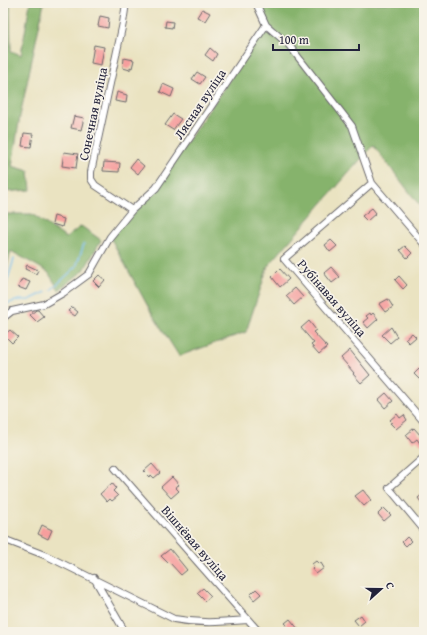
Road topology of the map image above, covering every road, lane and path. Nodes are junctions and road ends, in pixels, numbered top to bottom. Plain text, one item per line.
1 (126, 3) edge
2 (256, 3) edge
3 (266, 25) junction
4 (372, 183) junction
5 (132, 210) junction
6 (424, 244) edge
7 (3, 318) edge
8 (424, 422) edge
9 (424, 457) edge
10 (115, 468) dead end
11 (424, 530) edge
12 (3, 539) edge
13 (94, 578) junction
14 (248, 620) junction
15 (125, 632) edge
16 (259, 632) edge

1 - 5 street, Сонечная вуліца
2 - 3 street
3 - 4 street
3 - 5 street, Лясная вуліца
4 - 6 street
4 - 8 street, Рубінавая вуліца
5 - 7 street, Лясная вуліца
9 - 11 street
10 - 14 street, Вішнёвая вуліца
12 - 13 street
13 - 14 street
13 - 15 street
14 - 16 street, Вішнёвая вуліца

